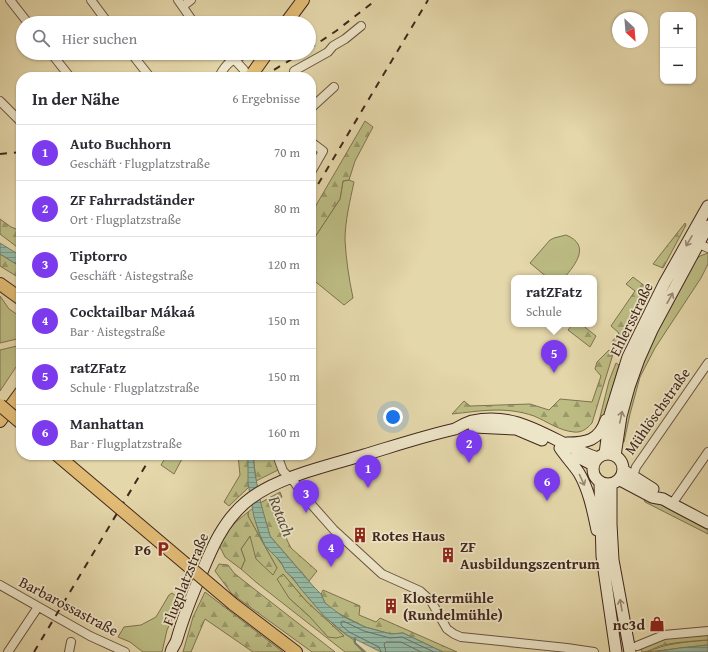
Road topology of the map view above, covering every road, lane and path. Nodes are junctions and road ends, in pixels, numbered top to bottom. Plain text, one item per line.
1 (10, 0) edge
2 (91, 0) edge
3 (191, 0) edge
4 (303, 0) edge
5 (180, 3) edge
6 (23, 16) edge
7 (103, 16) edge
8 (189, 16) edge
9 (291, 16) edge
10 (360, 26) dead end
11 (316, 59) edge
12 (57, 60) edge
13 (137, 60) edge
14 (233, 60) edge
15 (235, 60) edge
16 (255, 60) edge
17 (262, 60) edge
18 (314, 60) edge
19 (66, 72) edge
20 (146, 72) edge
21 (221, 72) edge
22 (244, 72) edge
23 (247, 72) edge
24 (254, 72) edge
25 (294, 72) edge
26 (334, 87) dead end
27 (0, 101) edge
28 (316, 103) edge
29 (16, 117) edge
30 (316, 146) edge
31 (316, 163) edge
32 (708, 206) edge
33 (708, 226) edge
34 (704, 246) edge
35 (0, 284) edge
36 (16, 295) edge
37 (628, 357) junction
38 (708, 363) edge
39 (16, 394) edge
40 (16, 398) edge
41 (0, 404) edge
42 (16, 419) edge
43 (0, 421) edge
44 (562, 446) junction
45 (708, 452) edge
46 (603, 458) junction
47 (63, 460) edge
48 (279, 460) edge
49 (290, 478) junction
50 (617, 479) junction
51 (667, 502) junction
52 (708, 524) edge
53 (602, 556) junction
54 (0, 585) edge
55 (38, 606) junction
56 (708, 631) edge
57 (71, 642) dead end
58 (632, 647) edge
59 (175, 649) edge
60 (616, 649) edge
61 (8, 652) edge
62 (69, 652) edge
63 (125, 652) edge
64 (296, 652) edge
65 (594, 652) edge

1 - 6 street
2 - 7 street
3 - 5 street
4 - 9 main road
5 - 8 street
10 - 11 street
12 - 19 street
13 - 20 street
14 - 21 street
15 - 22 street
16 - 23 main road
17 - 24 main road
18 - 25 street
26 - 28 street
27 - 29 street
30 - 31 street
32 -> 37 street, Ehlersstraße
33 - 34 street, Ehlersstraße
46 -> 34 street, Ehlersstraße
35 - 36 main road
37 - 44 street
37 - 46 street, Ehlersstraße
38 - 50 street, Mühlöschstraße
39 - 41 street
40 - 43 main road
41 - 42 main road, bridge
44 - 46 street, Flugplatzstraße
44 - 49 street, Flugplatzstraße
44 -> 53 street
45 - 51 street
46 - 50 street
46 - 50 street
47 - 64 main road, bridge
48 - 49 street
49 - 59 street, Flugplatzstraße
49 - 65 street
50 - 51 street
50 - 53 street
58 -> 50 street
51 - 52 street
53 - 60 street
54 - 55 street, Barbarossastraße
55 - 61 street
55 - 63 street, Barbarossastraße
56 - 58 street
57 - 62 street, Barbarossastraße

